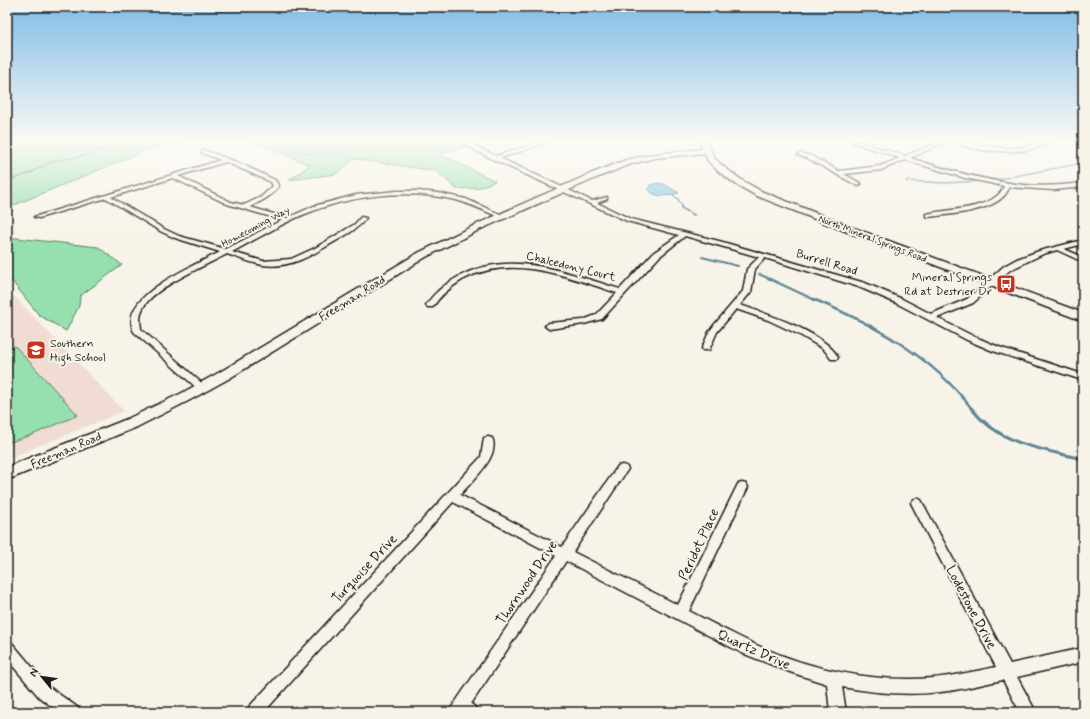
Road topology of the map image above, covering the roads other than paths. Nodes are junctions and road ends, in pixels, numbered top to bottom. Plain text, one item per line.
1 (173, 176) joint
2 (262, 176) edge
3 (531, 176) edge
4 (594, 176) edge
5 (729, 176) edge
6 (843, 176) edge
7 (965, 176) edge
8 (858, 184) dead end
9 (1083, 184) edge
10 (1007, 185) junction
11 (561, 190) junction
12 (106, 196) junction
13 (605, 198) dead end
14 (591, 203) junction
15 (244, 208) junction
16 (501, 216) junction
17 (928, 216) dead end
18 (37, 217) dead end
19 (364, 218) dead end
20 (287, 220) junction
21 (684, 234) junction
22 (1083, 242) edge
23 (1057, 248) junction
24 (225, 252) junction
25 (763, 256) junction
26 (1083, 260) edge
27 (992, 283) junction
28 (622, 292) junction
29 (430, 305) dead end
30 (735, 306) junction
31 (932, 317) junction
32 (1083, 317) edge
33 (549, 326) dead end
34 (706, 348) dead end
35 (834, 357) dead end
36 (1079, 376) dead end
37 (202, 388) junction
38 (488, 441) dead end
39 (622, 470) dead end
40 (7, 474) edge
41 (742, 487) dead end
42 (452, 496) junction
43 (917, 502) dead end
44 (565, 554) junction
45 (681, 613) junction
46 (7, 648) edge
47 (1083, 655) edge
48 (1007, 672) junction
49 (834, 678) junction
50 (463, 710) edge
51 (72, 712) edge
52 (254, 712) edge
53 (838, 712) edge
54 (1028, 712) edge

1 - 12 street
1 - 15 street
2 - 15 street
3 - 11 street, Burrell Road
4 - 11 street, Freeman Road
5 - 27 street, North Mineral Springs Road
6 - 8 street
7 - 10 street
9 - 10 street
10 - 17 street
11 - 14 street, Burrell Road
11 - 16 street, Freeman Road
12 - 18 street
12 - 24 street
13 - 14 street
14 - 21 street, Burrell Road
15 - 20 street
16 - 20 street, Homecoming Way
16 - 37 street, Freeman Road
19 - 24 street
20 - 24 street, Homecoming Way
21 - 25 street, Burrell Road
21 - 28 street
22 - 23 street
23 - 26 street
23 - 27 street
24 - 37 street, Homecoming Way
25 - 30 street
25 - 31 street, Burrell Road
27 - 31 street
27 - 32 street, North Mineral Springs Road
28 - 29 street, Chalcedony Court
28 - 33 street
30 - 34 street
30 - 35 street
31 - 36 street, Burrell Road
37 - 40 street, Freeman Road
38 - 42 street, Turquoise Drive
39 - 44 street, Thornwood Drive
41 - 45 street, Peridot Place
42 - 44 street, Quartz Drive
42 - 52 street, Turquoise Drive
43 - 48 street, Lodestone Drive
44 - 45 street, Quartz Drive
44 - 50 street, Thornwood Drive
45 - 49 street, Quartz Drive
46 - 51 street
47 - 48 street, Quartz Drive
48 - 49 street, Quartz Drive
48 - 54 street, Lodestone Drive
49 - 53 street

